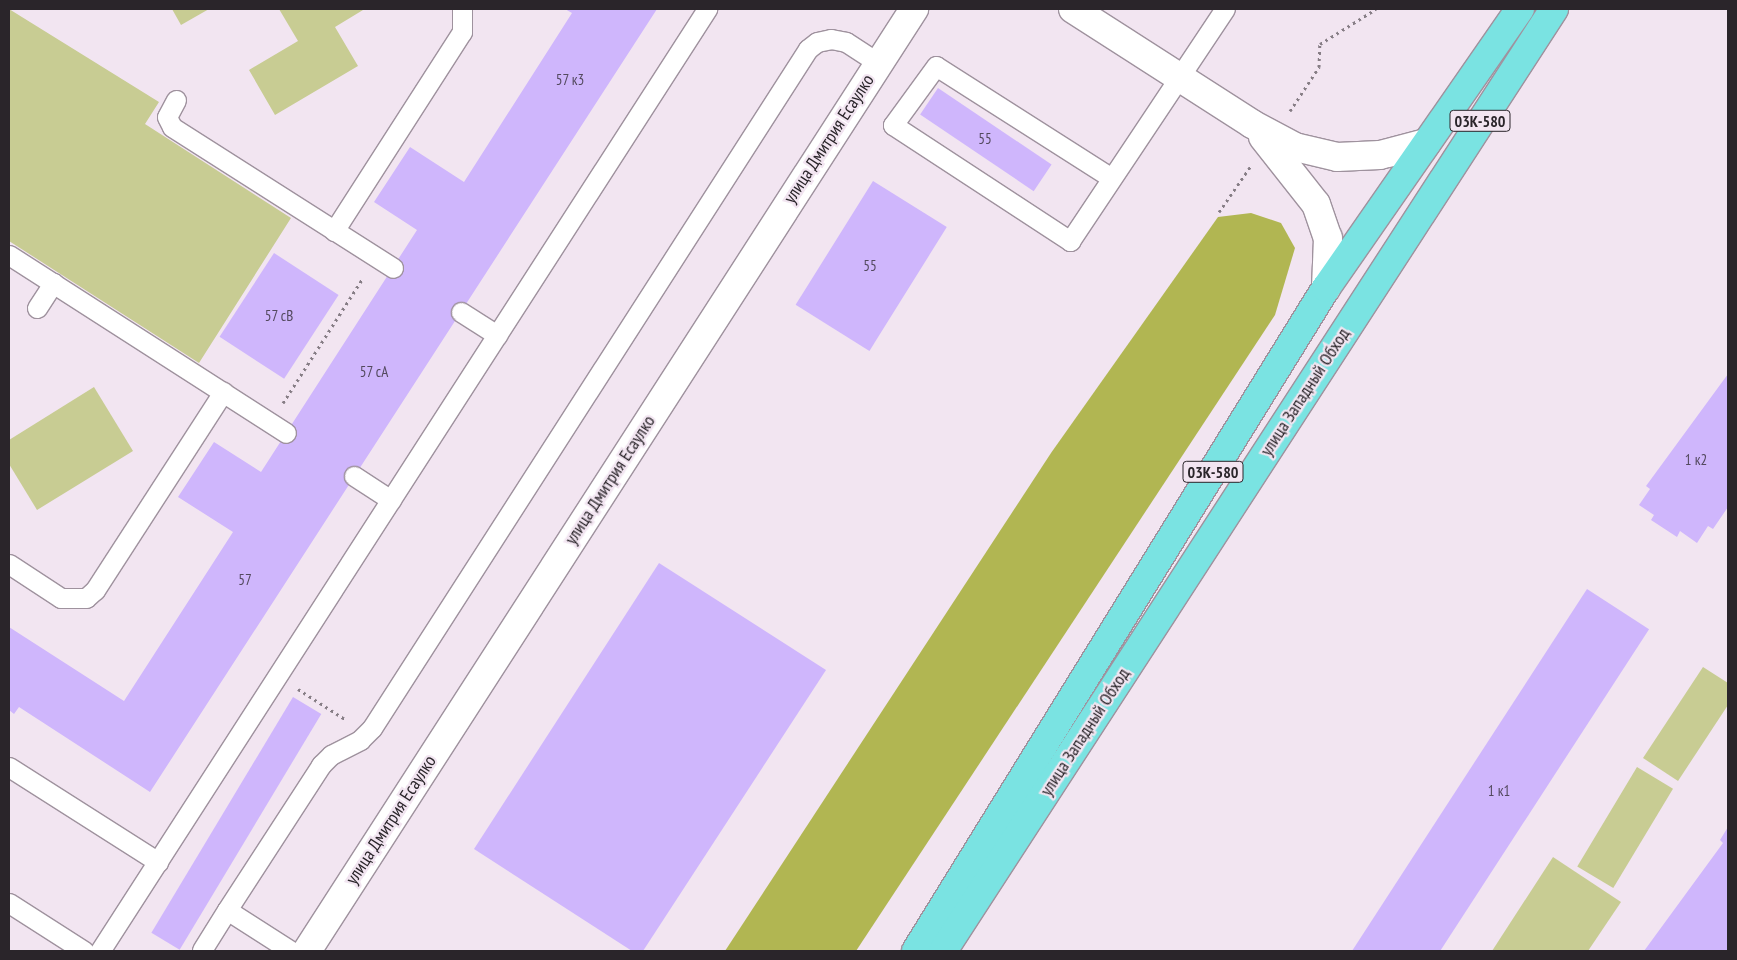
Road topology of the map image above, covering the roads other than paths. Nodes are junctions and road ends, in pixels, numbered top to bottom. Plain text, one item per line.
1 (462, 9) edge
2 (707, 9) edge
3 (914, 9) edge
4 (1073, 9) edge
5 (1225, 9) edge
6 (1520, 9) edge
7 (1554, 9) edge
8 (878, 63) junction
9 (1179, 77) junction
10 (176, 100) dead end
11 (1252, 124) junction
12 (1426, 143) junction
13 (1110, 177) junction
14 (334, 231) junction
15 (9, 255) edge
16 (392, 268) dead end
17 (53, 283) junction
18 (1326, 288) junction
19 (37, 308) dead end
20 (461, 312) dead end
21 (497, 335) junction
22 (223, 392) junction
23 (286, 433) dead end
24 (354, 476) dead end
25 (391, 500) junction
26 (9, 564) edge
27 (9, 767) edge
28 (158, 862) junction
29 (9, 903) edge
30 (227, 910) junction
31 (202, 950) dead end
32 (84, 951) edge
33 (100, 951) edge
34 (291, 951) edge
35 (307, 951) edge
36 (916, 951) edge
37 (943, 951) edge

1 - 14 lane
2 - 21 lane
3 - 8 street, улица Дмитрия Есаулко
4 - 9 street
5 - 9 lane
6 - 12 highway, улица Западный Обход / 03К-580
7 - 37 highway, улица Западный Обход / 03К-580
8 - 30 lane
8 - 35 street, улица Дмитрия Есаулко
9 - 11 street
9 - 13 lane
10 - 14 lane
11 - 12 street
11 - 18 street
12 - 18 highway, улица Западный Обход / 03К-580
13 - 13 lane
14 - 16 lane
15 - 17 lane
17 - 19 lane
17 - 22 lane
18 - 36 highway, улица Западный Обход / 03К-580
20 - 21 lane
21 - 25 lane
22 - 23 lane
22 - 26 lane
24 - 25 lane
25 - 28 lane
27 - 28 lane
28 - 33 lane
29 - 32 lane
30 - 31 lane
30 - 34 lane

